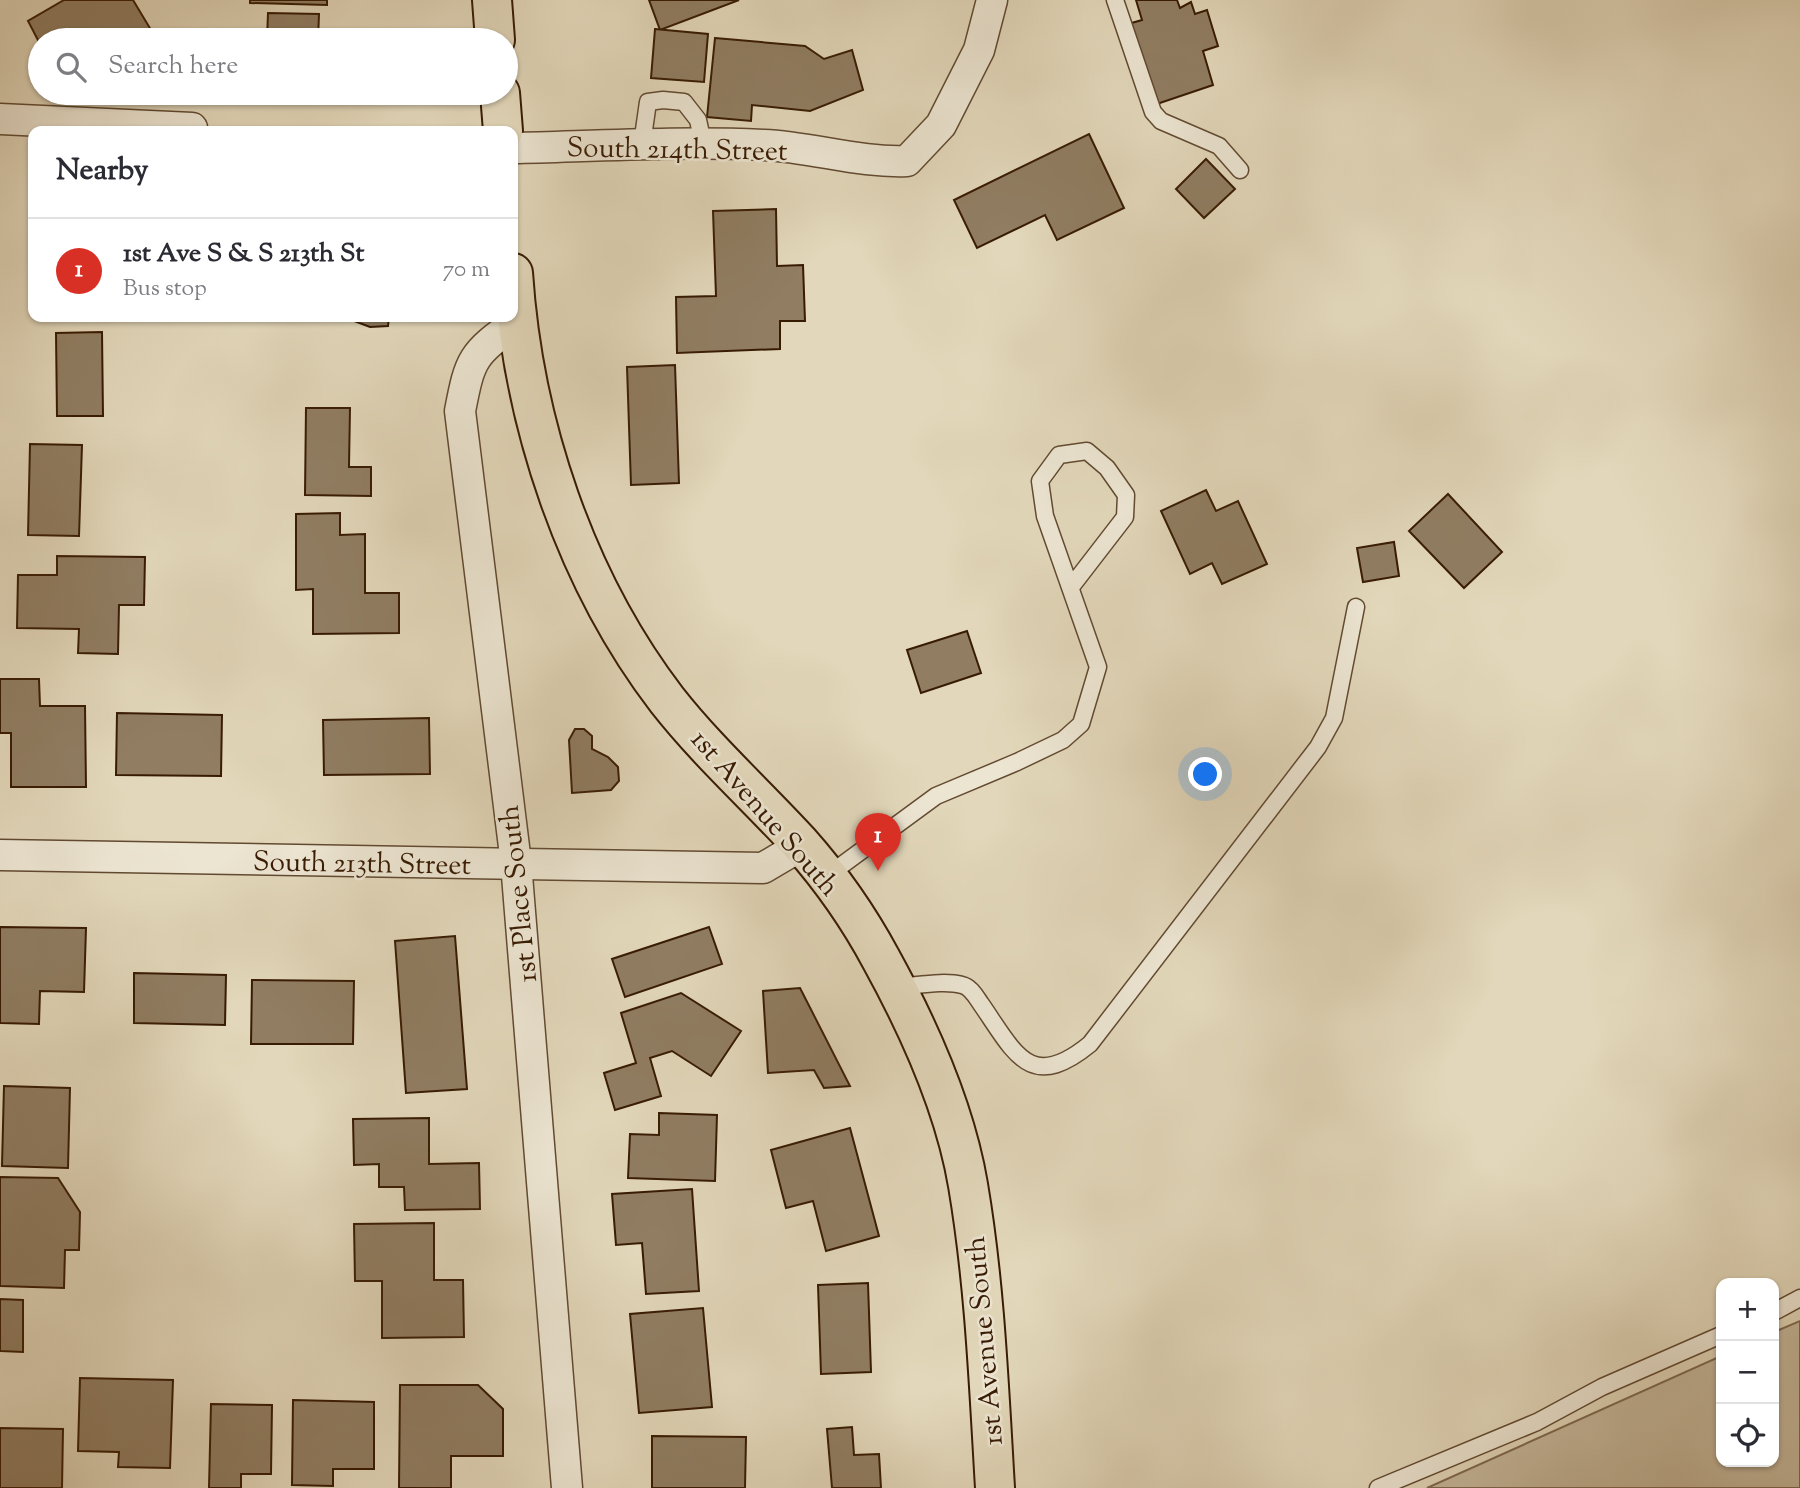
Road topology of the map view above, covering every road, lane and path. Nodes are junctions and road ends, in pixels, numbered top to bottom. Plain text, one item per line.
1 (492, 0) edge
2 (992, 0) edge
3 (1115, 0) edge
4 (494, 28) edge
5 (500, 105) edge
6 (0, 119) edge
7 (149, 126) edge
8 (502, 126) edge
9 (703, 143) junction
10 (642, 144) junction
11 (518, 148) edge
12 (1240, 170) dead end
13 (516, 323) joint
14 (1071, 587) junction
15 (1356, 607) dead end
16 (802, 845) junction
17 (0, 855) edge
18 (516, 863) junction
19 (827, 876) junction
20 (895, 987) junction
21 (1800, 1298) edge
22 (1779, 1309) edge
23 (1716, 1337) edge
24 (567, 1488) edge
25 (995, 1488) edge
26 (1378, 1488) edge

1 - 4 main road
2 - 9 street, South 214th Street
3 - 12 lane
5 - 8 main road
6 - 7 street
9 - 10 street, South 214th Street
9 - 10 lane
10 - 11 street, South 214th Street
13 - 16 main road, 1st Avenue South
13 - 18 street, 1st Place South
14 - 14 lane
14 - 19 lane
15 - 20 lane
16 - 18 street, South 213th Street
16 - 19 main road, 1st Avenue South
17 - 18 street, South 213th Street
18 - 24 street, 1st Place South
19 - 20 main road, 1st Avenue South
20 - 25 main road, 1st Avenue South
21 - 22 lane
23 - 26 lane

